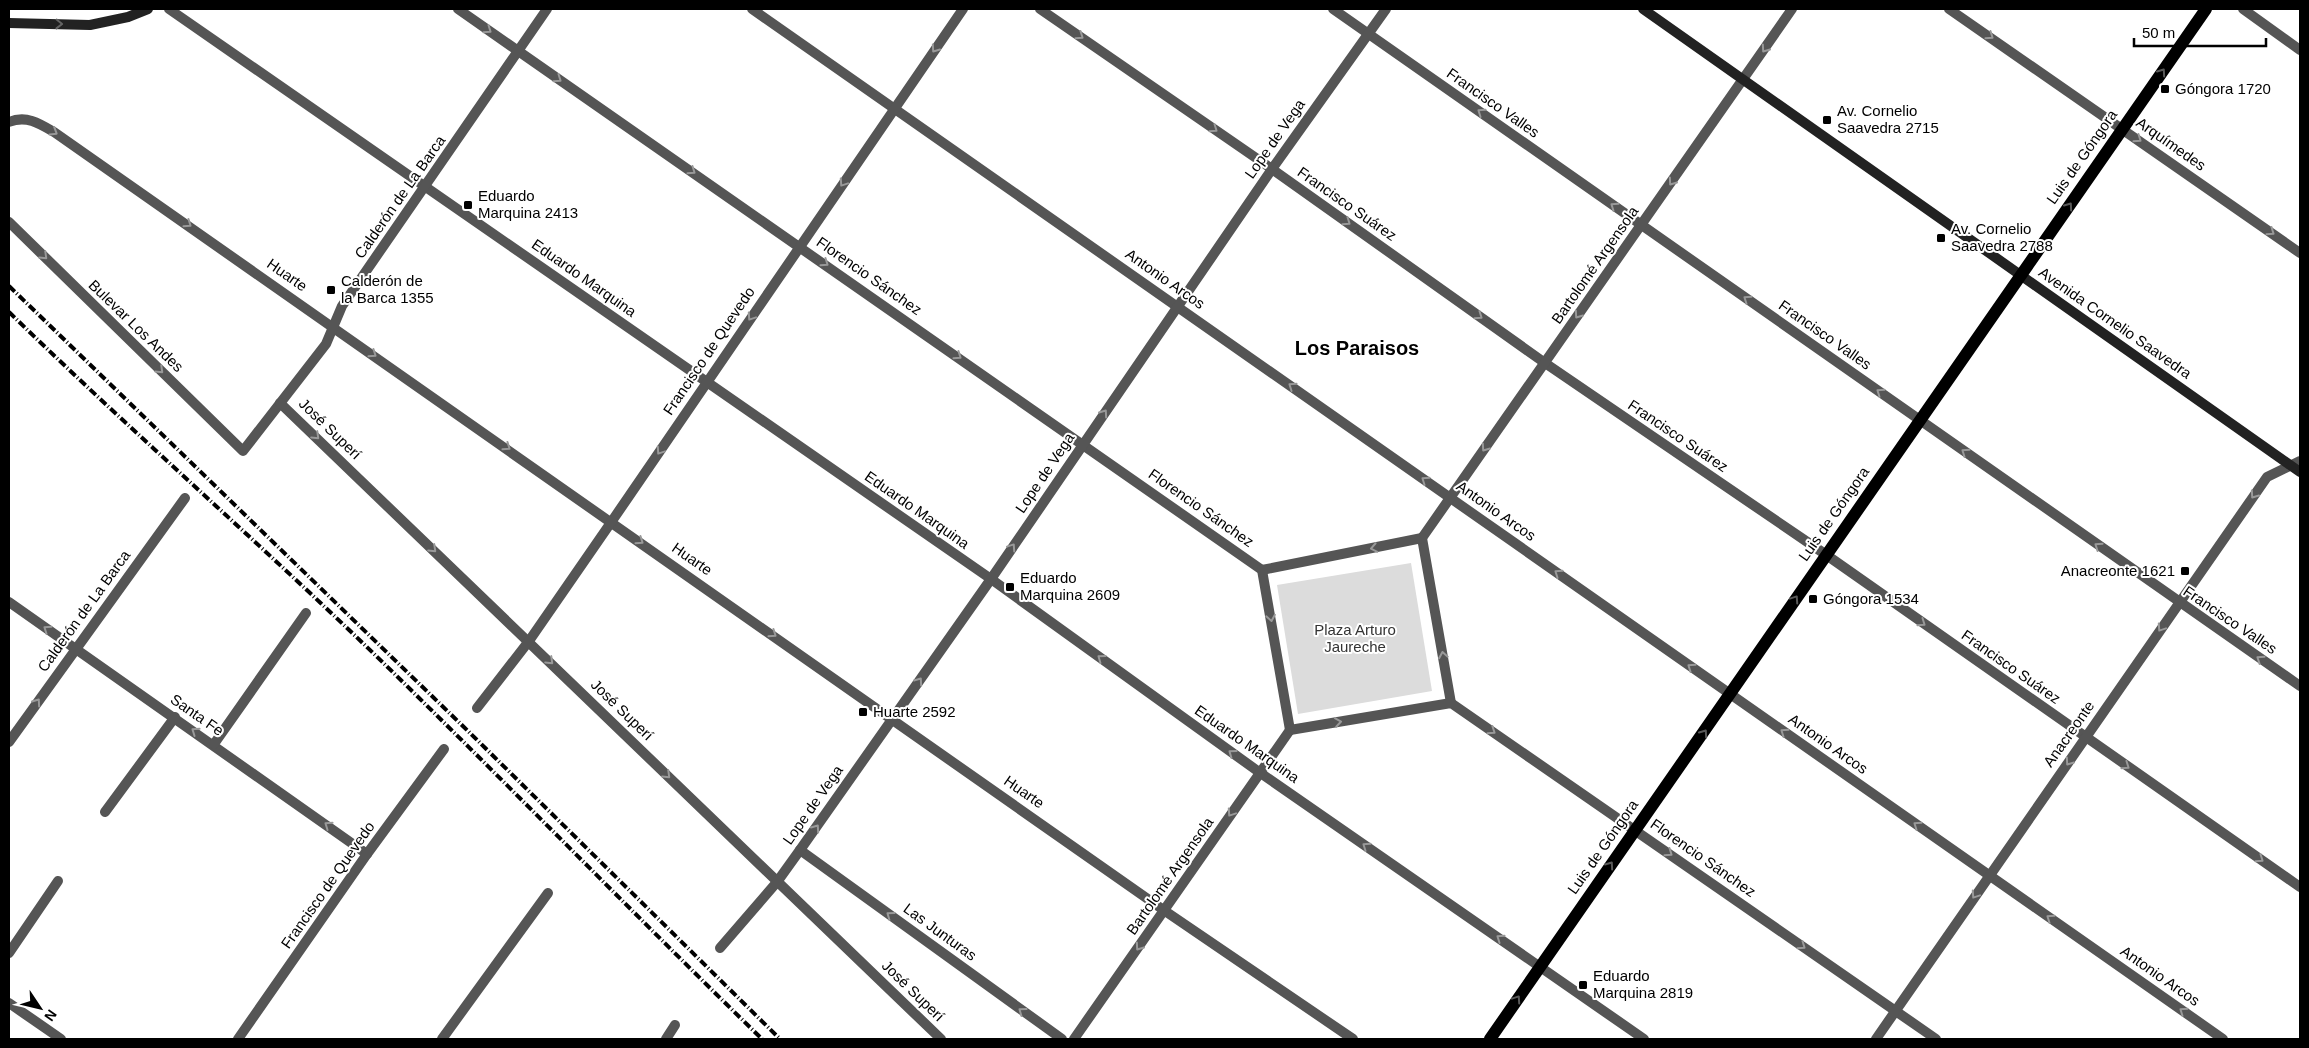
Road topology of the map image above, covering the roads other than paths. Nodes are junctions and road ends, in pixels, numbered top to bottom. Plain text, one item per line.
1 (148, 9) edge
2 (169, 9) edge
3 (458, 9) edge
4 (547, 9) edge
5 (752, 9) edge
6 (963, 9) edge
7 (1040, 9) edge
8 (1333, 9) edge
9 (1386, 9) edge
10 (1643, 9) edge
11 (1792, 9) edge
12 (1949, 9) edge
13 (2206, 9) edge
14 (2243, 9) edge
15 (9, 23) edge
16 (1368, 34) junction
17 (2300, 50) edge
18 (518, 51) junction
19 (1743, 80) junction
20 (894, 108) junction
21 (9, 122) edge
22 (2122, 128) junction
23 (1272, 169) junction
24 (426, 186) junction
25 (9, 222) edge
26 (1641, 225) junction
27 (800, 246) junction
28 (2300, 253) edge
29 (2021, 274) junction
30 (1178, 306) junction
31 (334, 326) junction
32 (1545, 363) junction
33 (706, 382) junction
34 (280, 403) junction
35 (1920, 420) junction
36 (1083, 443) junction
37 (243, 451) joint
38 (2296, 463) edge
39 (2300, 472) edge
40 (1450, 497) junction
41 (185, 498) dead end
42 (612, 521) junction
43 (1422, 538) junction
44 (1825, 554) junction
45 (1262, 570) junction
46 (991, 579) junction
47 (9, 602) edge
48 (2178, 603) junction
49 (306, 614) dead end
50 (529, 641) junction
51 (74, 648) junction
52 (2300, 686) edge
53 (1731, 695) junction
54 (1451, 703) junction
55 (477, 708) dead end
56 (175, 717) junction
57 (893, 718) junction
58 (1290, 730) junction
59 (2085, 738) junction
60 (9, 742) edge
61 (214, 744) junction
62 (444, 750) dead end
63 (1259, 772) junction
64 (106, 812) dead end
65 (1635, 829) junction
66 (800, 850) junction
67 (367, 854) junction
68 (1989, 875) junction
69 (58, 881) dead end
70 (777, 882) junction
71 (2300, 887) edge
72 (548, 893) dead end
73 (1165, 911) junction
74 (720, 948) dead end
75 (9, 953) edge
76 (1540, 965) junction
77 (9, 1002) edge
78 (1895, 1011) junction
79 (675, 1025) dead end
80 (61, 1039) edge
81 (238, 1039) edge
82 (442, 1039) edge
83 (666, 1039) edge
84 (941, 1039) edge
85 (1062, 1039) edge
86 (1074, 1039) edge
87 (1353, 1039) edge
88 (1490, 1039) edge
89 (1644, 1039) edge
90 (1876, 1039) edge
91 (1936, 1039) edge
92 (2223, 1039) edge

15 -> 1 main road
2 - 24 street, Eduardo Marquina
3 -> 18 street, Florencio Sánchez
4 - 18 street, Calderón de La Barca
5 - 20 street, Antonio Arcos
6 -> 20 street, Francisco de Quevedo
7 -> 23 street, Francisco Suárez
8 - 16 street, Francisco Valles
9 - 16 street, Lope de Vega
10 - 19 main road, Avenida Cornelio Saavedra
11 -> 19 street, Bartolomé Argensola
12 -> 22 street, Arquímedes
22 -> 13 main road, Luis de Góngora
14 - 17 street
16 - 23 street, Lope de Vega
26 -> 16 street, Francisco Valles
18 - 24 street, Calderón de La Barca
18 -> 27 street, Florencio Sánchez
19 -> 26 street, Bartolomé Argensola
19 - 29 main road, Avenida Cornelio Saavedra
20 -> 27 street, Francisco de Quevedo
20 - 30 street, Antonio Arcos
21 -> 31 street, Huarte
22 -> 28 street, Arquímedes
29 -> 22 main road, Luis de Góngora
23 - 30 street, Lope de Vega
23 -> 32 street, Francisco Suárez
24 - 31 street, Calderón de La Barca
24 - 33 street, Eduardo Marquina
25 -> 37 street, Bulevar Los Andes
26 -> 32 street, Bartolomé Argensola
35 -> 26 street, Francisco Valles
27 -> 33 street, Francisco de Quevedo
27 -> 36 street, Florencio Sánchez
29 - 35 main road, Luis de Góngora
29 - 38 main road, Avenida Cornelio Saavedra
36 -> 30 street, Lope de Vega
40 -> 30 street, Antonio Arcos
31 - 34 street, Calderón de La Barca
31 -> 42 street, Huarte
32 -> 40 street, Bartolomé Argensola
32 - 44 street, Francisco Suárez
33 -> 42 street, Francisco de Quevedo
33 - 46 street, Eduardo Marquina
34 - 37 street, Calderón de La Barca
34 -> 50 street, José Superí
35 - 44 main road, Luis de Góngora
48 -> 35 street, Francisco Valles
36 - 45 street, Florencio Sánchez
46 -> 36 street, Lope de Vega
38 - 39 main road, Avenida Cornelio Saavedra
38 -> 48 street, Anacreonte
40 - 43 street, Bartolomé Argensola
53 -> 40 street, Antonio Arcos
41 - 51 street, Calderón de La Barca
42 - 50 street, Francisco de Quevedo
42 -> 57 street, Huarte
43 -> 45 street
54 -> 43 street
53 -> 44 main road, Luis de Góngora
44 -> 59 street, Francisco Suárez
45 -> 58 street
57 -> 46 street, Lope de Vega
63 -> 46 street, Eduardo Marquina
51 -> 47 street, Santa Fe
52 -> 48 street, Francisco Valles
48 -> 59 street, Anacreonte
49 - 61 street
50 - 55 street, Francisco de Quevedo
50 -> 70 street, José Superí
51 - 56 street, Santa Fe
60 -> 51 street, Calderón de La Barca
65 -> 53 main road, Luis de Góngora
68 -> 53 street, Antonio Arcos
58 -> 54 street
54 -> 65 street, Florencio Sánchez
61 -> 56 street, Santa Fe
56 - 64 street
66 -> 57 street, Lope de Vega
57 - 73 street, Huarte
58 - 63 street, Bartolomé Argensola
59 -> 68 street, Anacreonte
59 -> 71 street, Francisco Suárez
67 -> 61 street, Santa Fe
62 - 67 street, Francisco de Quevedo
63 -> 73 street, Bartolomé Argensola
76 -> 63 street, Eduardo Marquina
76 -> 65 main road, Luis de Góngora
65 -> 78 street, Florencio Sánchez
66 - 70 street, Lope de Vega
85 -> 66 street, Las Junturas
67 - 81 street, Francisco de Quevedo
68 -> 78 street, Anacreonte
92 -> 68 street, Antonio Arcos
69 - 75 street
70 - 74 street, Lope de Vega
70 - 84 street, José Superí
72 - 82 street
73 -> 86 street, Bartolomé Argensola
73 - 87 street, Huarte
88 -> 76 main road, Luis de Góngora
76 - 89 street, Eduardo Marquina
77 - 80 street
78 - 90 street, Anacreonte
78 - 91 street, Florencio Sánchez
79 - 83 street

